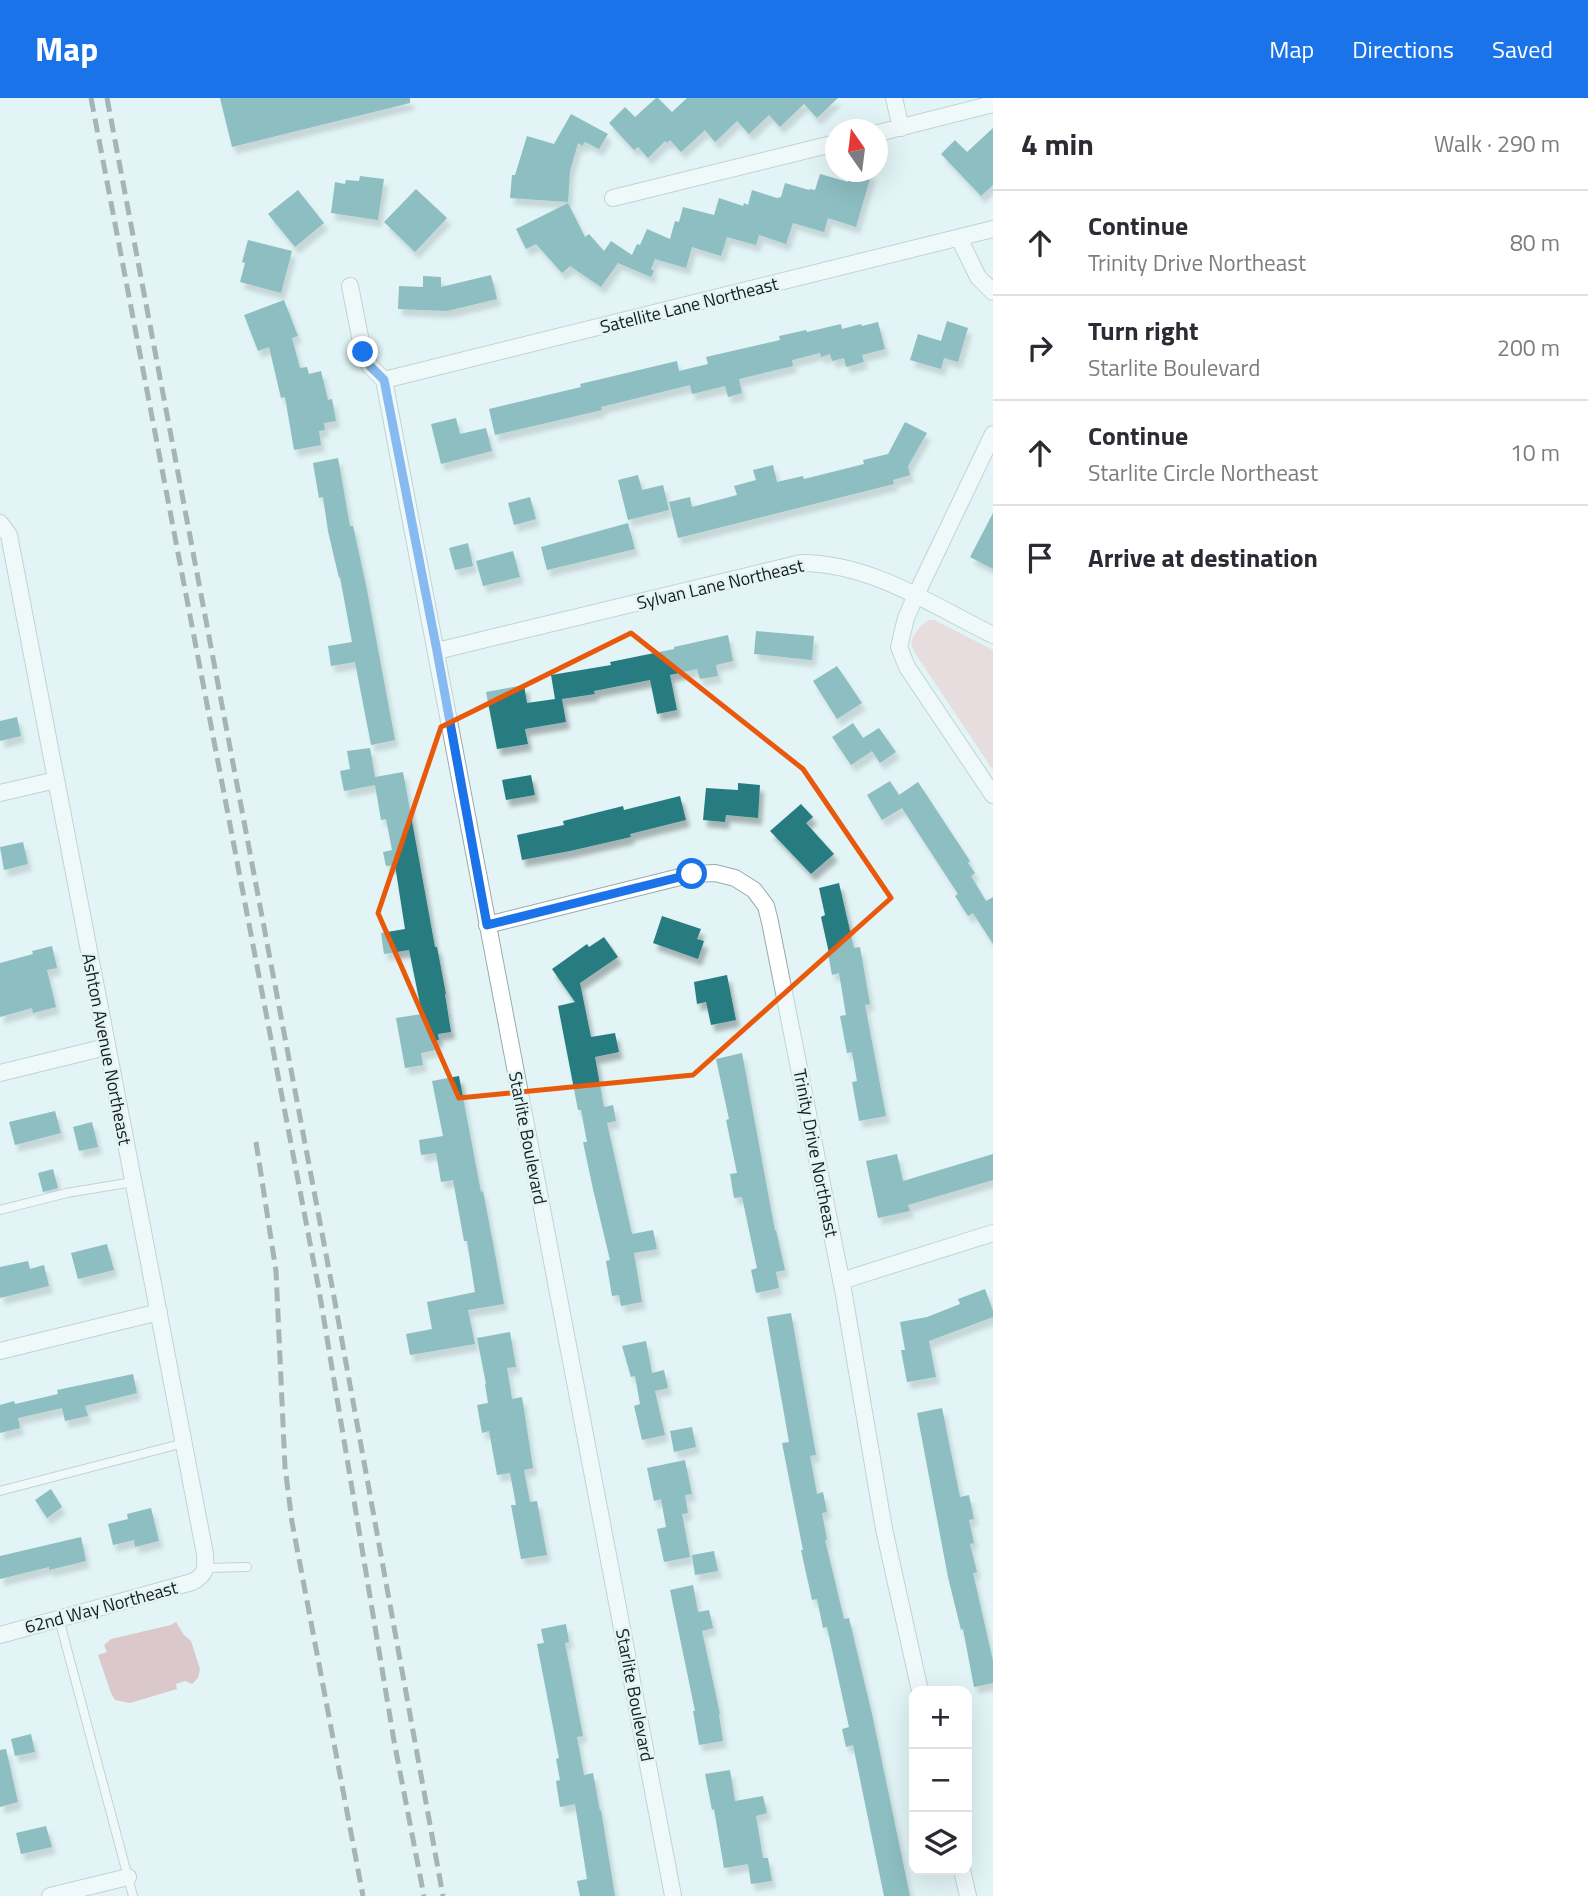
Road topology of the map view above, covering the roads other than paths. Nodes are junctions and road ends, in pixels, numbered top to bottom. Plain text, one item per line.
1 (894, 98) edge
2 (993, 104) edge
3 (901, 128) junction
4 (888, 131) edge
5 (825, 146) edge
6 (613, 198) dead end
7 (993, 229) edge
8 (959, 238) junction
9 (350, 286) dead end
10 (993, 292) edge
11 (384, 380) junction
12 (993, 434) edge
13 (0, 523) edge
14 (916, 595) junction
15 (993, 635) edge
16 (437, 651) junction
17 (56, 780) junction
18 (0, 793) edge
19 (993, 795) edge
20 (487, 925) junction
21 (106, 1047) junction
22 (0, 1073) edge
23 (133, 1182) junction
24 (0, 1210) edge
25 (993, 1233) edge
26 (841, 1280) junction
27 (159, 1312) junction
28 (0, 1351) edge
29 (184, 1443) junction
30 (0, 1491) edge
31 (247, 1567) dead end
32 (204, 1572) junction
33 (59, 1619) junction
34 (0, 1635) edge
35 (919, 1686) edge
36 (963, 1875) edge
37 (128, 1877) junction
38 (50, 1896) edge
39 (133, 1896) edge
40 (673, 1896) edge
41 (968, 1896) edge

1 - 3 street
2 - 3 street
3 - 4 street
5 - 6 street
7 - 8 street, Satellite Lane Northeast
8 - 10 street
8 - 11 street, Satellite Lane Northeast
9 - 11 street
11 - 16 street, Starlite Boulevard
12 - 14 street
13 - 17 street, Ashton Avenue Northeast
14 - 15 street, Sylvan Lane Northeast
14 - 16 street, Sylvan Lane Northeast
14 - 19 street
16 - 20 street, Starlite Boulevard
17 - 18 street
17 - 21 street, Ashton Avenue Northeast
20 - 26 street, Trinity Drive Northeast
20 - 40 street, Starlite Boulevard
21 - 22 street
21 - 23 street, Ashton Avenue Northeast
23 - 24 lane
23 - 27 street, Ashton Avenue Northeast
25 - 26 street
26 - 35 street, Trinity Drive Northeast
27 - 28 street
27 - 29 street, Ashton Avenue Northeast
29 - 30 lane
29 - 32 street, Ashton Avenue Northeast
31 - 32 lane
32 - 33 street, 62nd Way Northeast
33 - 34 street, 62nd Way Northeast
33 - 37 lane
36 - 41 street
37 - 38 street
37 - 39 lane

